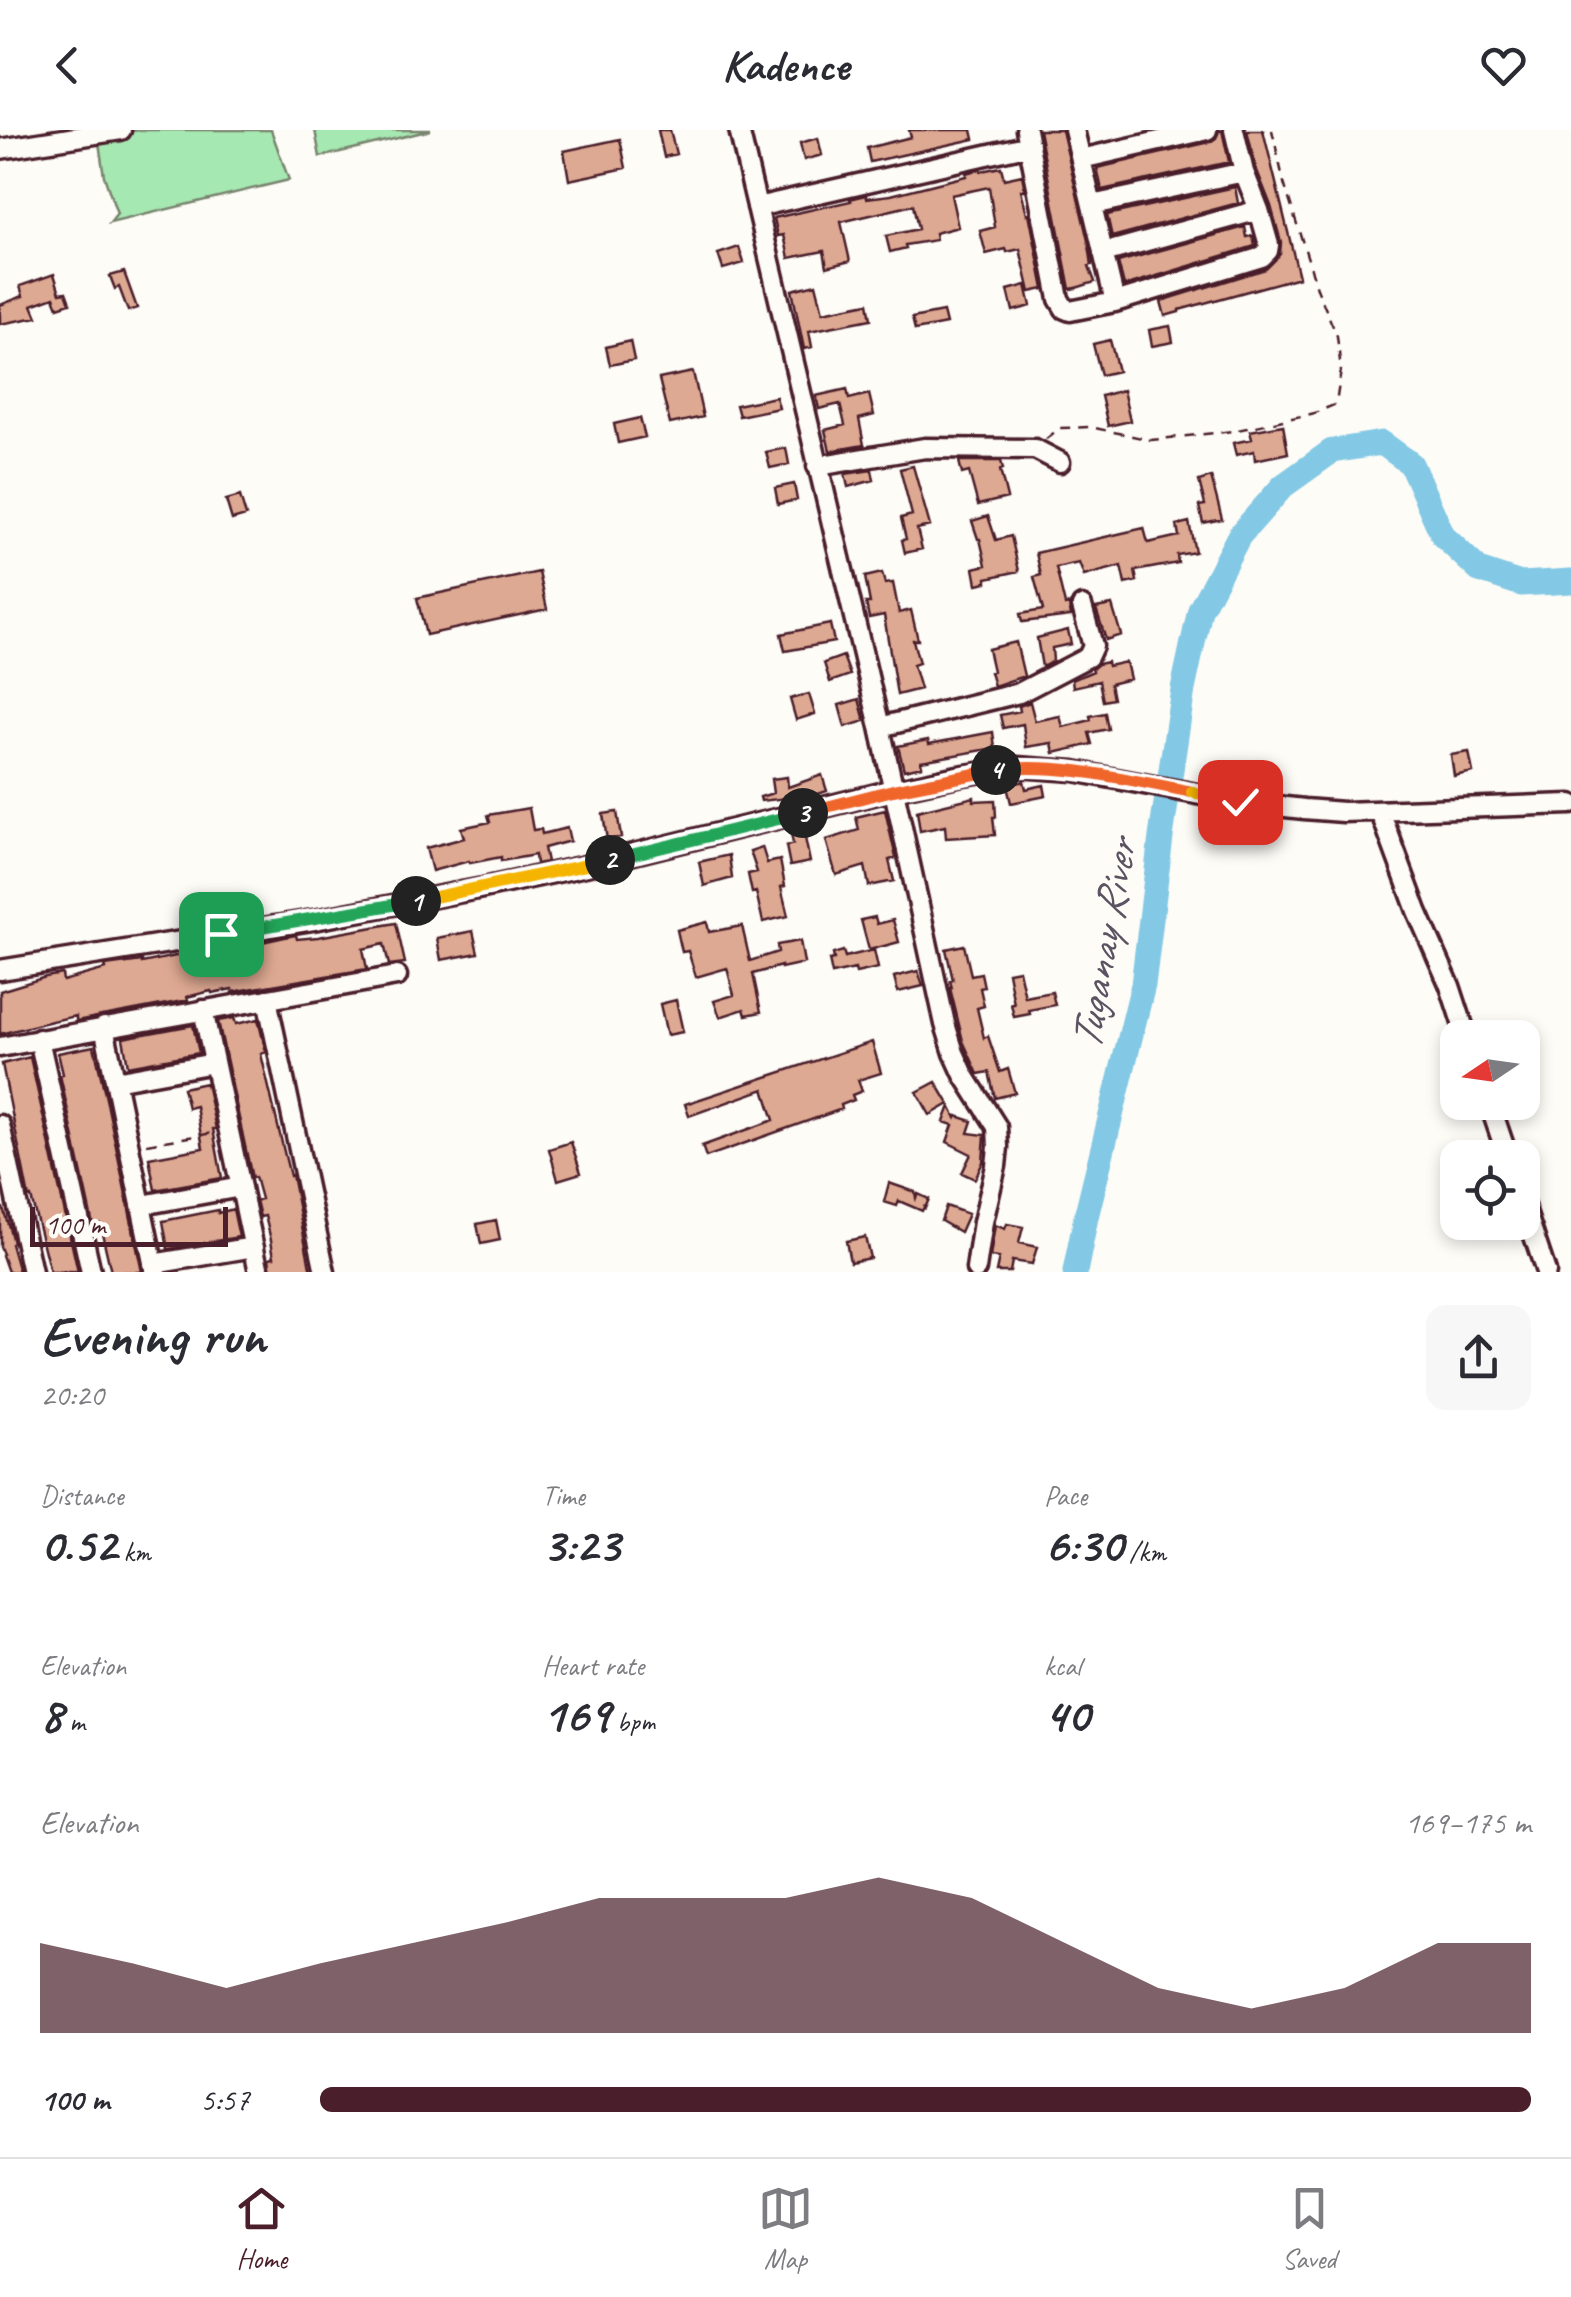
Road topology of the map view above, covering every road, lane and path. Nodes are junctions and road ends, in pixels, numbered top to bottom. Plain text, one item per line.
1 (121, 130) edge
2 (739, 130) edge
3 (1074, 130) edge
4 (1206, 130) edge
5 (1234, 130) edge
6 (1272, 130) edge
7 (1160, 135) edge
8 (1028, 137) edge
9 (0, 149) edge
10 (1081, 158) junction
11 (1244, 172) junction
12 (1092, 205) junction
13 (757, 207) junction
14 (1259, 210) junction
15 (1104, 253) junction
16 (1115, 302) junction
17 (1034, 449) junction
18 (1060, 462) dead end
19 (817, 466) junction
20 (1082, 606) dead end
21 (880, 727) junction
22 (893, 790) junction
23 (1571, 804) edge
24 (1380, 811) junction
25 (0, 970) edge
26 (398, 976) dead end
27 (267, 999) junction
28 (203, 1010) junction
29 (1460, 1020) edge
30 (104, 1026) junction
31 (39, 1039) junction
32 (0, 1047) edge
33 (214, 1063) junction
34 (115, 1081) junction
35 (0, 1126) edge
36 (228, 1130) junction
37 (130, 1147) junction
38 (241, 1187) junction
39 (8, 1196) edge
40 (142, 1205) junction
41 (1535, 1240) edge
42 (254, 1247) junction
43 (154, 1268) edge
44 (976, 1270) edge
45 (32, 1272) edge
46 (91, 1272) edge
47 (259, 1272) edge
48 (325, 1272) edge
49 (1546, 1272) edge

1 - 9 street
2 - 13 street
3 - 10 street
4 - 7 street
5 - 11 street
6 - 17 path
7 - 10 street
8 - 13 street
8 - 16 street
10 - 12 street
11 - 12 street
11 - 14 street
12 - 15 street
13 - 19 street
14 - 15 street
14 - 16 street
15 - 16 street
17 - 18 street
17 - 19 street
19 - 21 street
20 - 21 street
21 - 22 street
22 - 24 street
22 - 25 street
22 - 44 street
23 - 24 street
24 - 29 street
26 - 27 street
27 - 28 street
27 - 48 street
28 - 30 street
28 - 33 street
30 - 31 street
30 - 34 street
31 - 32 street
31 - 46 street
33 - 34 street
33 - 36 street
34 - 37 street
35 - 39 street
36 - 37 path
36 - 38 street
37 - 40 street
38 - 40 street
38 - 42 street
39 - 45 street
40 - 43 street
41 - 49 street
42 - 43 street
42 - 47 street

